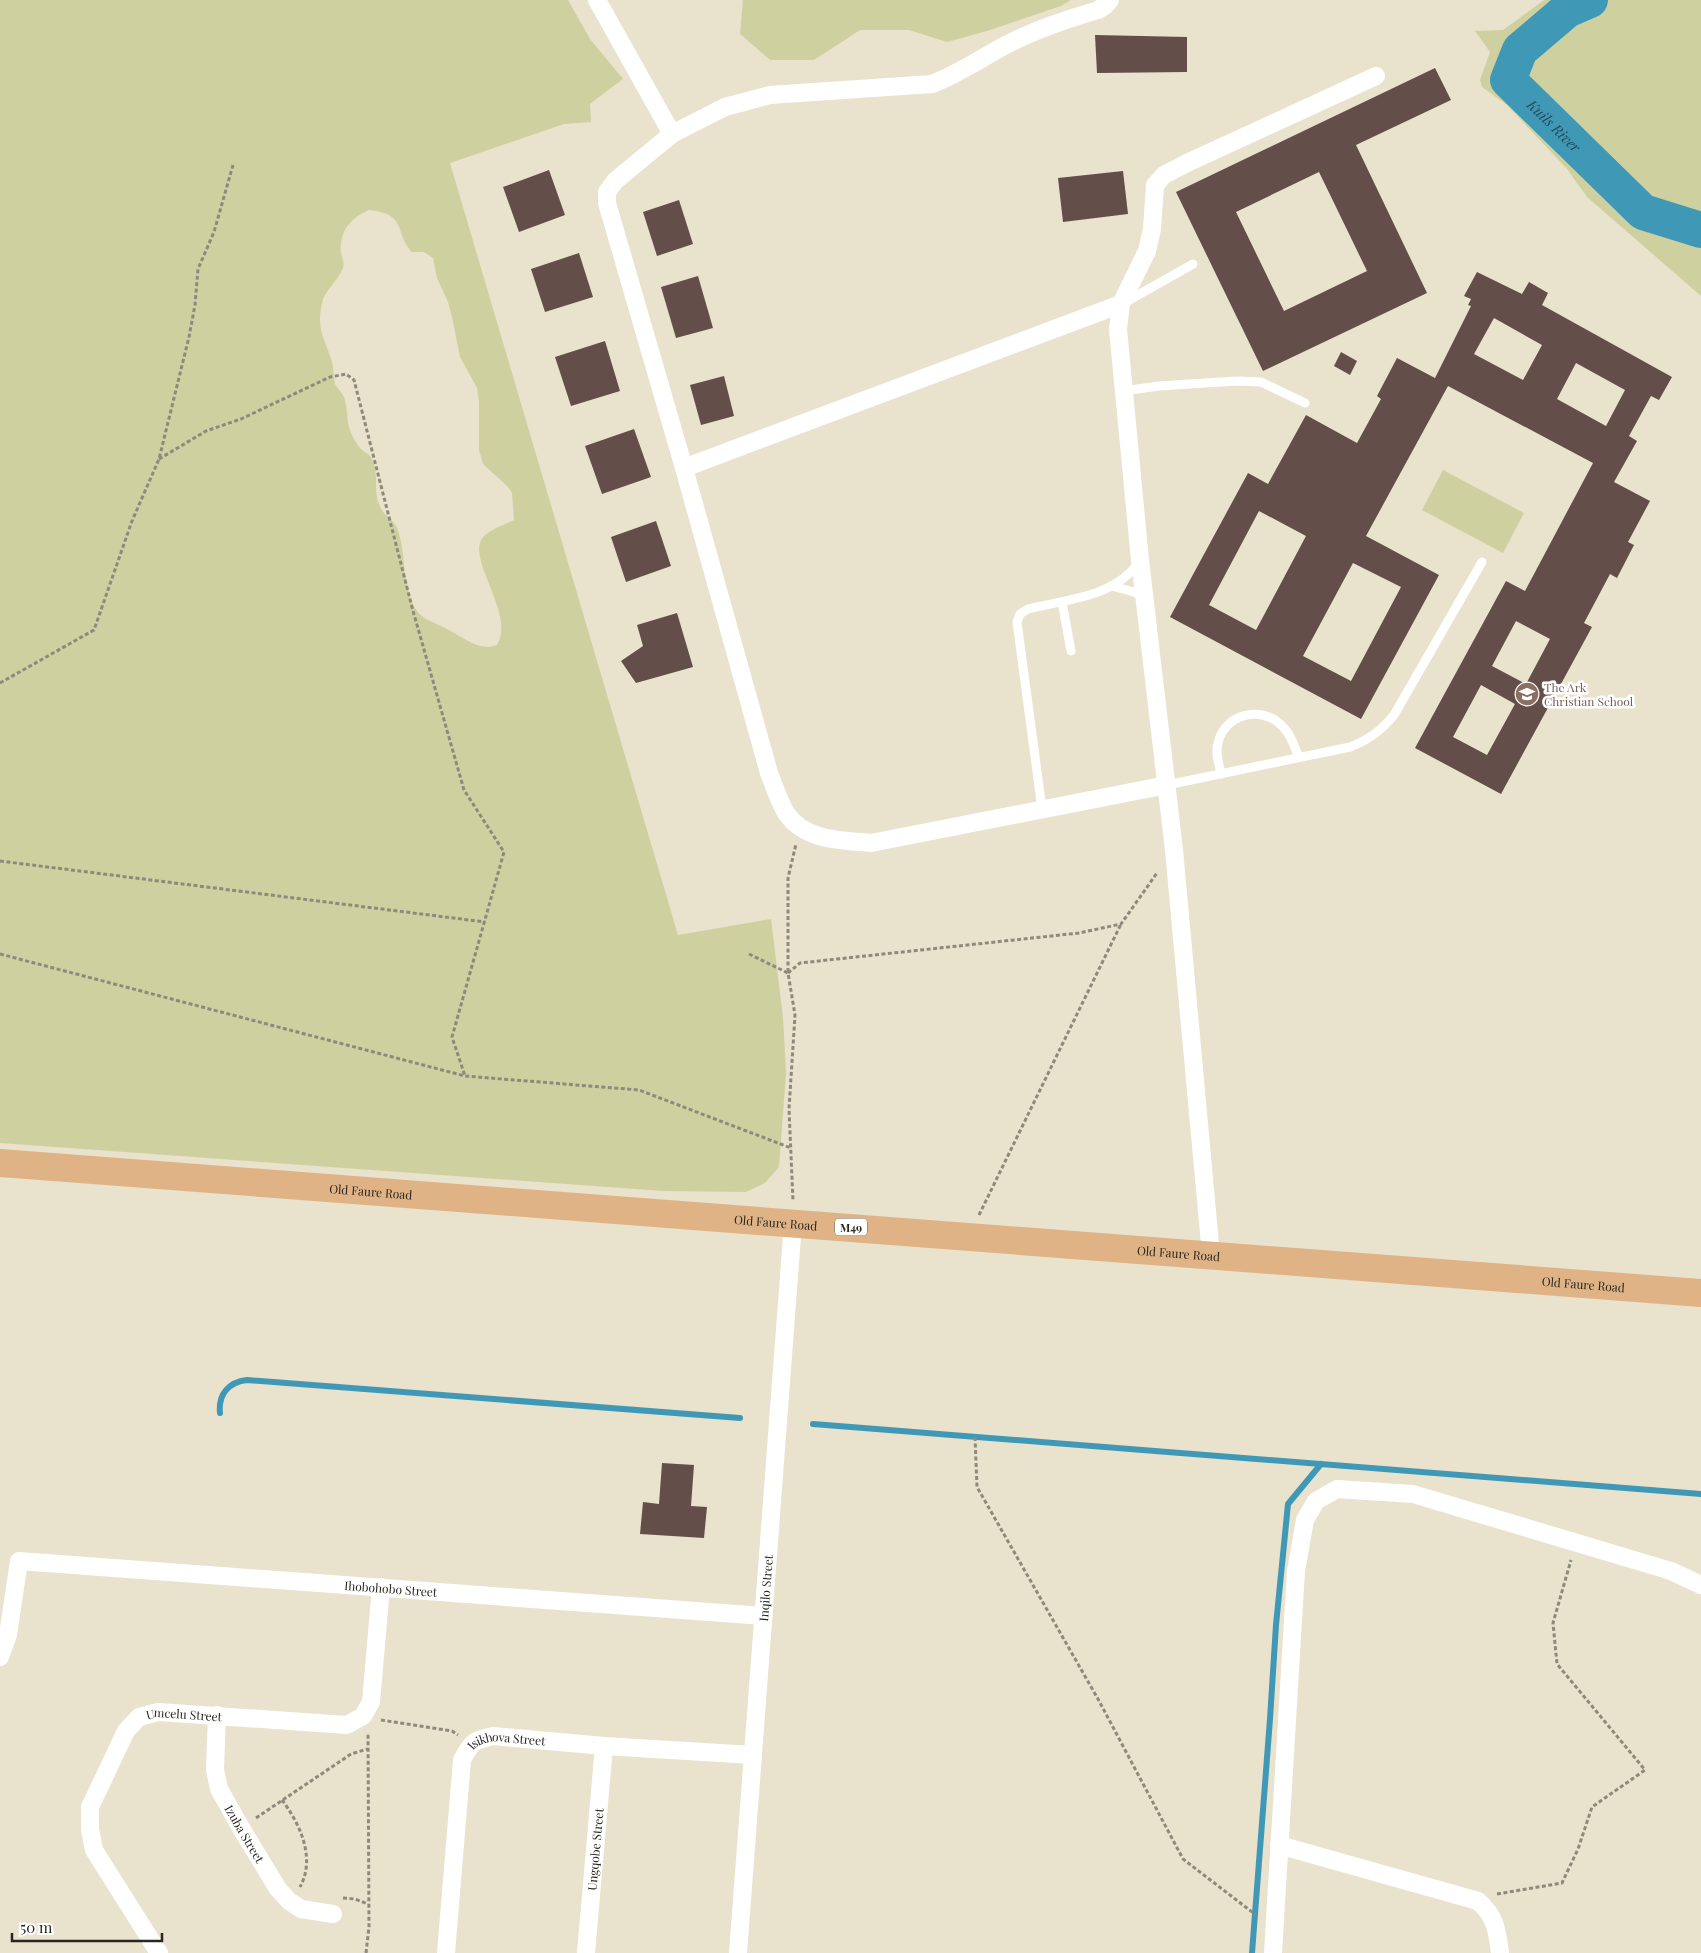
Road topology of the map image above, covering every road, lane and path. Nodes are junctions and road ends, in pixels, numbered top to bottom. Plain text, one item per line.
1 (597, 0) edge
2 (1110, 0) edge
3 (1376, 76) dead end
4 (672, 134) junction
5 (233, 165) dead end
6 (1193, 264) dead end
7 (1122, 304) junction
8 (1122, 391) junction
9 (1305, 403) dead end
10 (159, 459) junction
11 (684, 468) junction
12 (1140, 560) junction
13 (1482, 562) dead end
14 (1112, 586) junction
15 (1145, 598) junction
16 (1062, 602) junction
17 (1071, 651) dead end
18 (0, 683) edge
19 (1299, 757) junction
20 (1221, 774) junction
21 (1167, 785) junction
22 (1042, 809) junction
23 (800, 829) junction
24 (1174, 850) junction
25 (0, 861) edge
26 (484, 922) junction
27 (1121, 924) junction
28 (0, 954) edge
29 (749, 954) dead end
30 (788, 972) junction
31 (465, 1076) junction
32 (791, 1148) junction
33 (0, 1163) edge
34 (793, 1223) junction
35 (969, 1236) junction
36 (1211, 1255) junction
37 (1701, 1293) edge
38 (975, 1437) dead end
39 (1576, 1542) junction
40 (1701, 1585) edge
41 (381, 1587) junction
42 (764, 1616) junction
43 (0, 1657) edge
44 (217, 1715) junction
45 (366, 1719) junction
46 (470, 1745) junction
47 (604, 1746) junction
48 (368, 1749) junction
49 (753, 1755) junction
50 (282, 1800) junction
51 (241, 1828) junction
52 (1279, 1845) junction
53 (298, 1889) dead end
54 (333, 1914) dead end
55 (1256, 1915) dead end
56 (1493, 1918) junction
57 (158, 1953) edge
58 (366, 1953) edge
59 (446, 1953) edge
60 (586, 1953) edge
61 (738, 1953) edge
62 (1273, 1953) edge
63 (1500, 1953) edge

1 - 4 street
2 - 4 street
3 - 7 street
4 - 11 street
5 - 10 path
6 - 7 lane
7 - 8 street
7 - 11 street
8 - 9 lane
8 - 12 street
10 - 18 path
10 - 26 path
11 - 23 street
12 - 14 lane
12 - 15 street
13 - 19 lane
14 - 15 lane
14 - 16 lane
15 - 21 street
16 - 17 lane
16 - 22 lane
19 - 20 lane
19 - 20 lane
20 - 21 lane
21 - 22 street
21 - 24 street
22 - 23 street
23 - 30 path
24 - 27 path
24 - 36 street
25 - 26 path
26 - 31 path
27 - 30 path
27 - 35 path
28 - 31 path
29 - 30 path
30 - 32 path
31 - 32 path
32 - 34 path
33 - 34 main road, Old Faure Road / M49
34 - 35 main road, Old Faure Road / M49
34 - 42 street, Inqilo Street
35 - 36 main road, Old Faure Road / M49
36 - 37 main road, Old Faure Road / M49
38 - 55 path
39 - 40 street
39 - 52 street
39 - 56 path
41 - 42 street, Ihobohobo Street
41 - 43 street, Ihobohobo Street
41 - 45 street
42 - 49 street, Inqilo Street
44 - 45 street, Umcelu Street
44 - 51 street, Izuba Street
44 - 57 street, Umcelu Street
45 - 46 path
45 - 48 path
46 - 47 street, Isikhova Street
46 - 59 street, Isikhova Street
47 - 49 street, Isikhova Street
47 - 60 street, Ungqobe Street
48 - 50 path
48 - 58 path
49 - 61 street, Inqilo Street
50 - 51 path
50 - 53 path
51 - 54 street, Izuba Street
52 - 56 street
52 - 62 street
56 - 63 street

